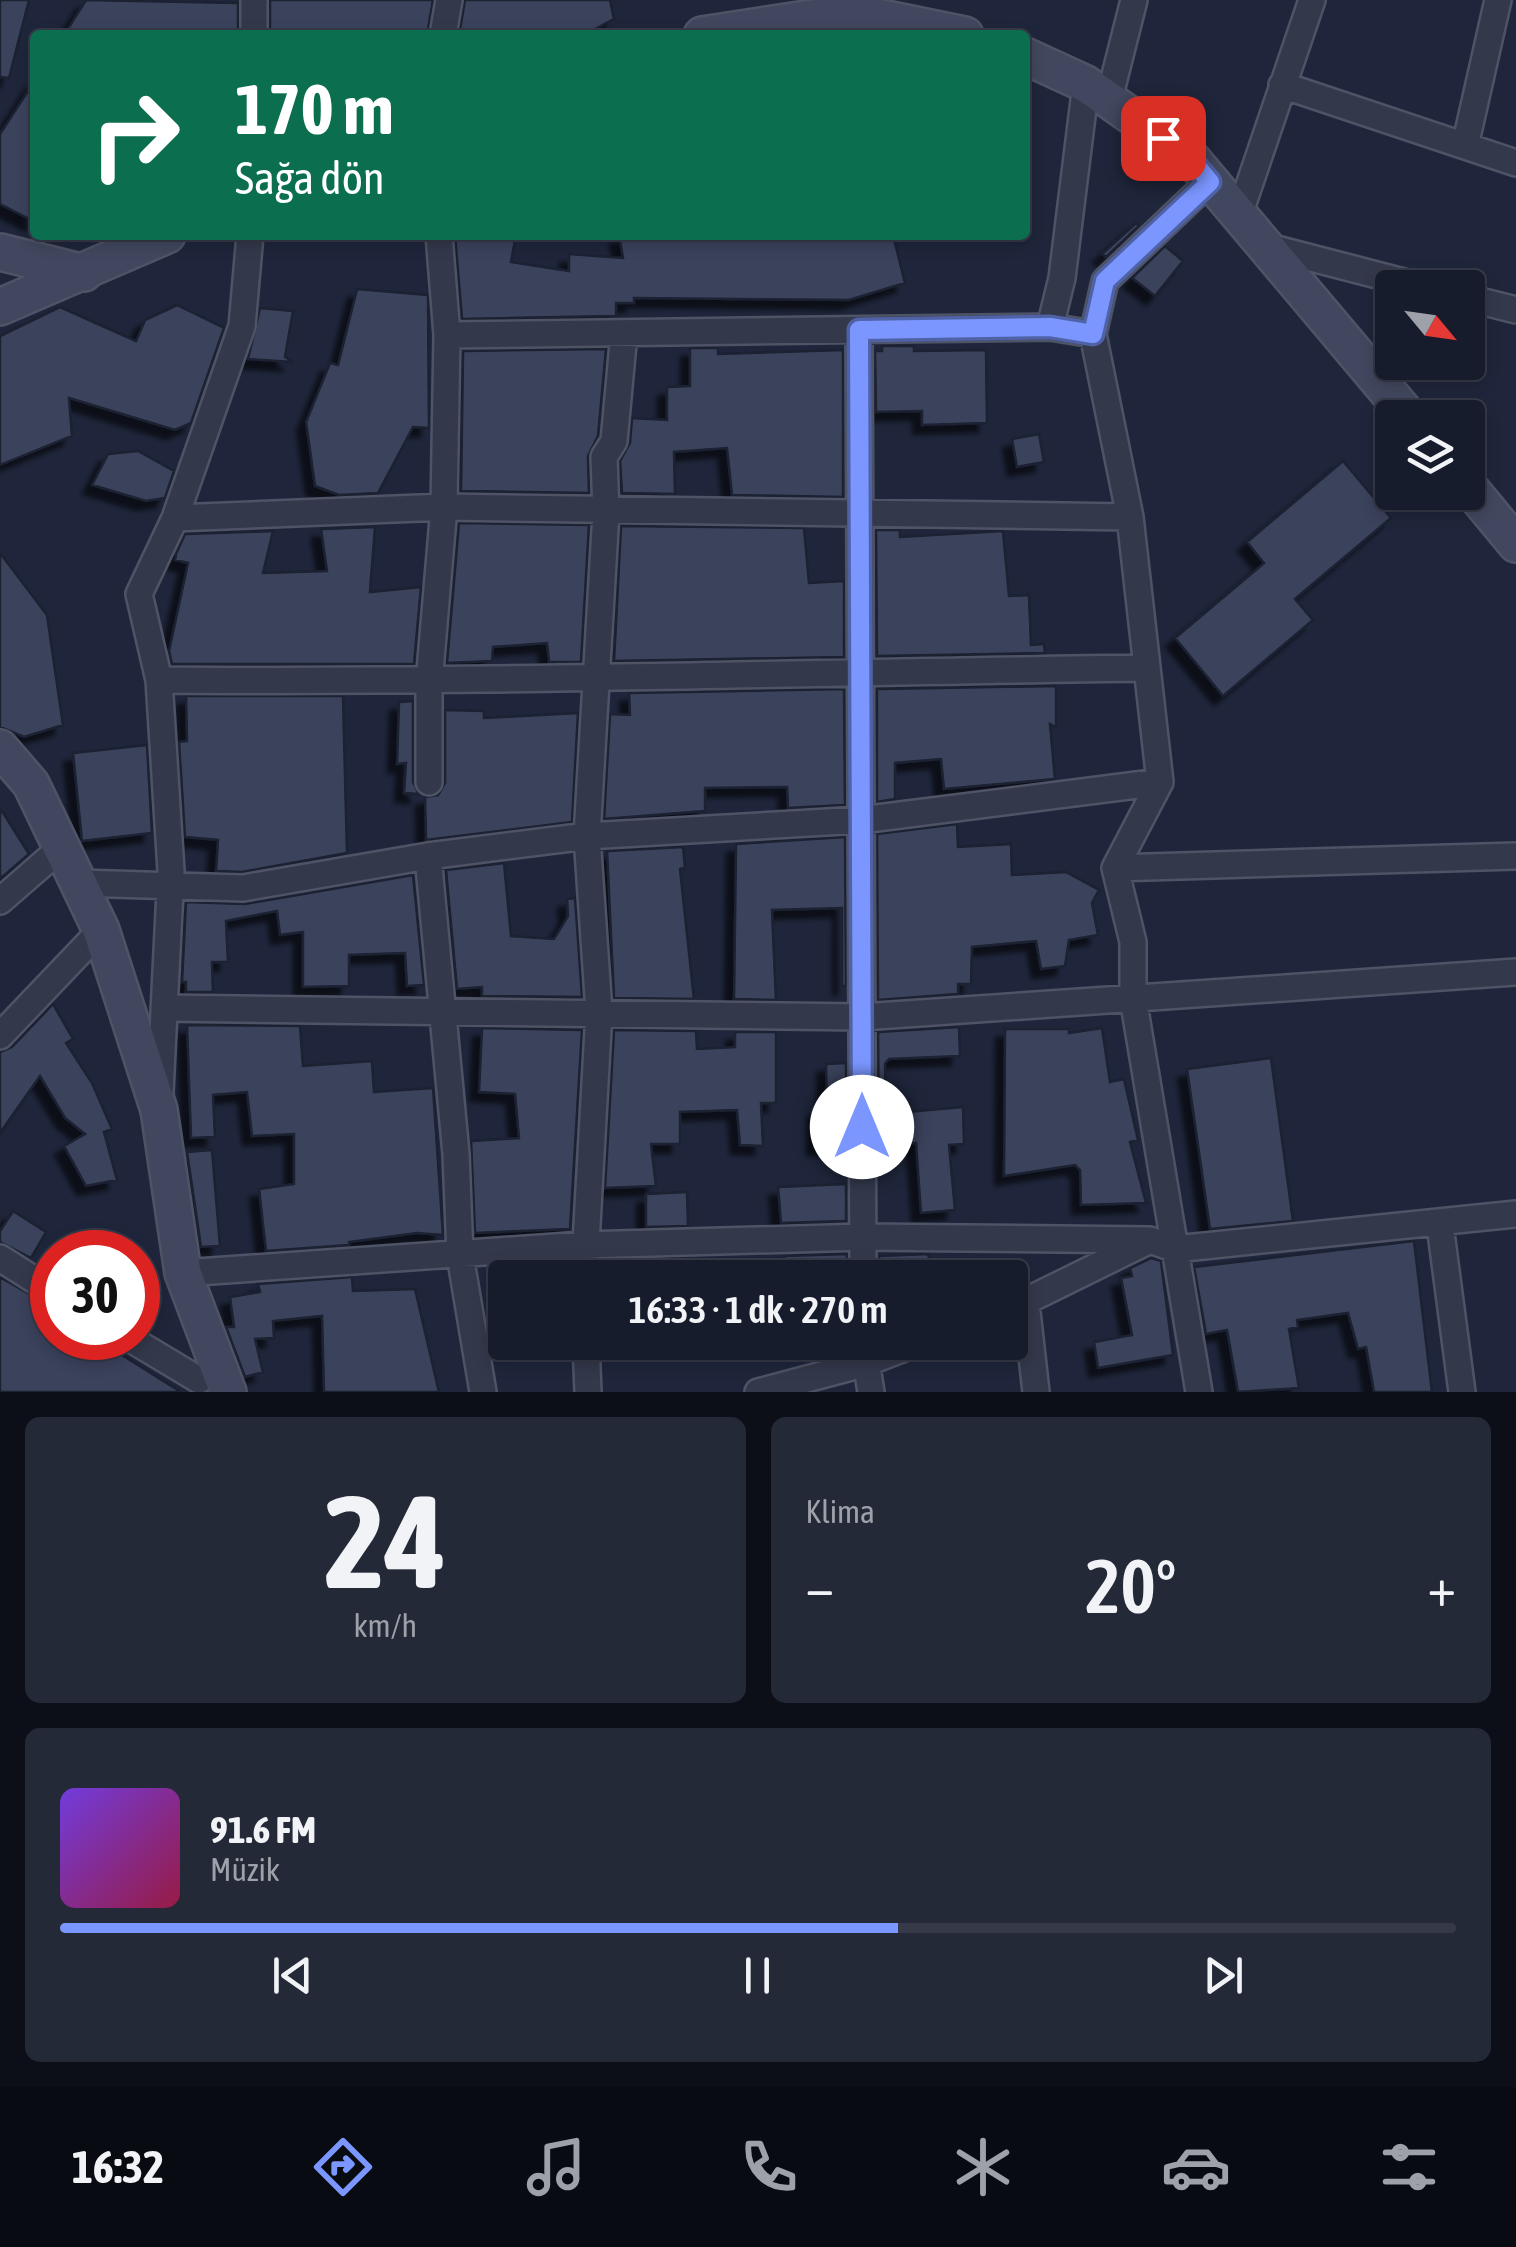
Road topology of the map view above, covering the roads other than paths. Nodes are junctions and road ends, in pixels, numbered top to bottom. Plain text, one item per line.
1 (254, 0) edge
2 (449, 0) edge
3 (1134, 0) edge
4 (1312, 0) edge
5 (1498, 0) edge
6 (923, 13) edge
7 (254, 30) edge
8 (444, 30) edge
9 (735, 30) edge
10 (955, 30) edge
11 (1030, 58) edge
12 (1282, 85) junction
13 (1098, 92) junction
14 (1465, 146) junction
15 (1516, 162) edge
16 (1210, 182) junction
17 (1240, 216) junction
18 (155, 240) edge
19 (250, 240) edge
20 (439, 240) edge
21 (1265, 246) junction
22 (0, 252) edge
23 (84, 273) junction
24 (1375, 275) edge
25 (1485, 302) edge
26 (0, 307) edge
27 (1516, 310) edge
28 (1050, 327) junction
29 (859, 330) junction
30 (624, 333) junction
31 (1093, 334) junction
32 (447, 335) junction
33 (1395, 400) edge
34 (444, 507) junction
35 (1485, 507) edge
36 (606, 512) junction
37 (860, 516) junction
38 (1130, 517) junction
39 (175, 518) junction
40 (1516, 544) edge
41 (1147, 668) junction
42 (860, 672) junction
43 (598, 674) junction
44 (159, 680) junction
45 (428, 682) junction
46 (6, 767) edge
47 (429, 782) dead end
48 (1160, 782) junction
49 (861, 820) junction
50 (586, 836) junction
51 (62, 848) junction
52 (428, 856) junction
53 (1516, 856) edge
54 (1116, 868) junction
55 (79, 884) junction
56 (170, 889) junction
57 (0, 902) edge
58 (101, 930) junction
59 (1516, 972) edge
60 (1134, 998) junction
61 (164, 1008) junction
62 (439, 1009) junction
63 (599, 1012) junction
64 (862, 1016) junction
65 (0, 1036) edge
66 (159, 1110) junction
67 (1516, 1214) edge
68 (1440, 1225) junction
69 (863, 1237) junction
70 (1150, 1240) junction
71 (582, 1245) junction
72 (1175, 1248) junction
73 (460, 1255) junction
74 (0, 1258) edge
75 (583, 1260) edge
76 (863, 1260) edge
77 (183, 1273) junction
78 (30, 1277) edge
79 (1028, 1301) edge
80 (1028, 1354) edge
81 (160, 1357) edge
82 (587, 1360) edge
83 (844, 1360) edge
84 (864, 1360) edge
85 (214, 1389) edge
86 (482, 1392) edge
87 (588, 1392) edge
88 (758, 1392) edge
89 (871, 1392) edge
90 (1036, 1392) edge
91 (1200, 1392) edge
92 (1462, 1392) edge

1 - 7 street
2 - 8 street
3 - 13 street
4 - 12 street
5 - 14 street
6 - 9 main road
6 - 10 main road
11 - 13 main road
12 - 14 street
12 - 17 street
13 - 16 main road
13 - 28 street
14 - 15 street
16 - 17 main road
16 - 31 street
17 - 21 main road
18 - 23 main road
19 - 39 street
20 - 32 street
21 - 24 street
21 - 33 main road
22 - 23 main road
23 - 26 main road
25 - 27 street
28 - 29 street
28 - 31 street
29 - 30 street
29 - 37 street
30 - 32 street
30 - 36 street
31 - 38 street
32 - 34 street
34 - 36 street
34 - 39 street
34 - 45 street
35 - 40 main road
36 - 37 street
36 - 43 street
37 - 38 street
37 - 42 street
38 - 41 street
39 - 44 street
41 - 42 street
41 - 48 street
42 - 43 street
42 - 49 street
43 - 45 street
43 - 50 street
44 - 45 street
44 - 56 street
45 - 47 street
46 - 51 main road
48 - 49 street
48 - 54 street
49 - 50 street
49 - 64 street
50 - 52 street
50 - 63 street
51 - 55 main road
51 - 57 street
52 - 56 street
52 - 62 street
53 - 54 street
54 - 60 street
55 - 56 street
55 - 58 main road
56 - 61 street
58 - 65 street
58 - 66 main road
59 - 60 street
60 - 64 street
60 - 72 street
61 - 62 street
61 - 66 street
62 - 63 street
62 - 73 street
63 - 64 street
63 - 71 street
64 - 69 street
66 - 77 main road
67 - 68 street
68 - 72 street
68 - 92 street
69 - 70 street
69 - 71 street
69 - 76 street
70 - 72 street
70 - 79 street
71 - 73 street
71 - 75 street
72 - 91 street
73 - 77 street
73 - 86 street
74 - 78 street
77 - 85 main road
80 - 90 street
81 - 85 street
82 - 87 street
83 - 88 street
84 - 89 street

